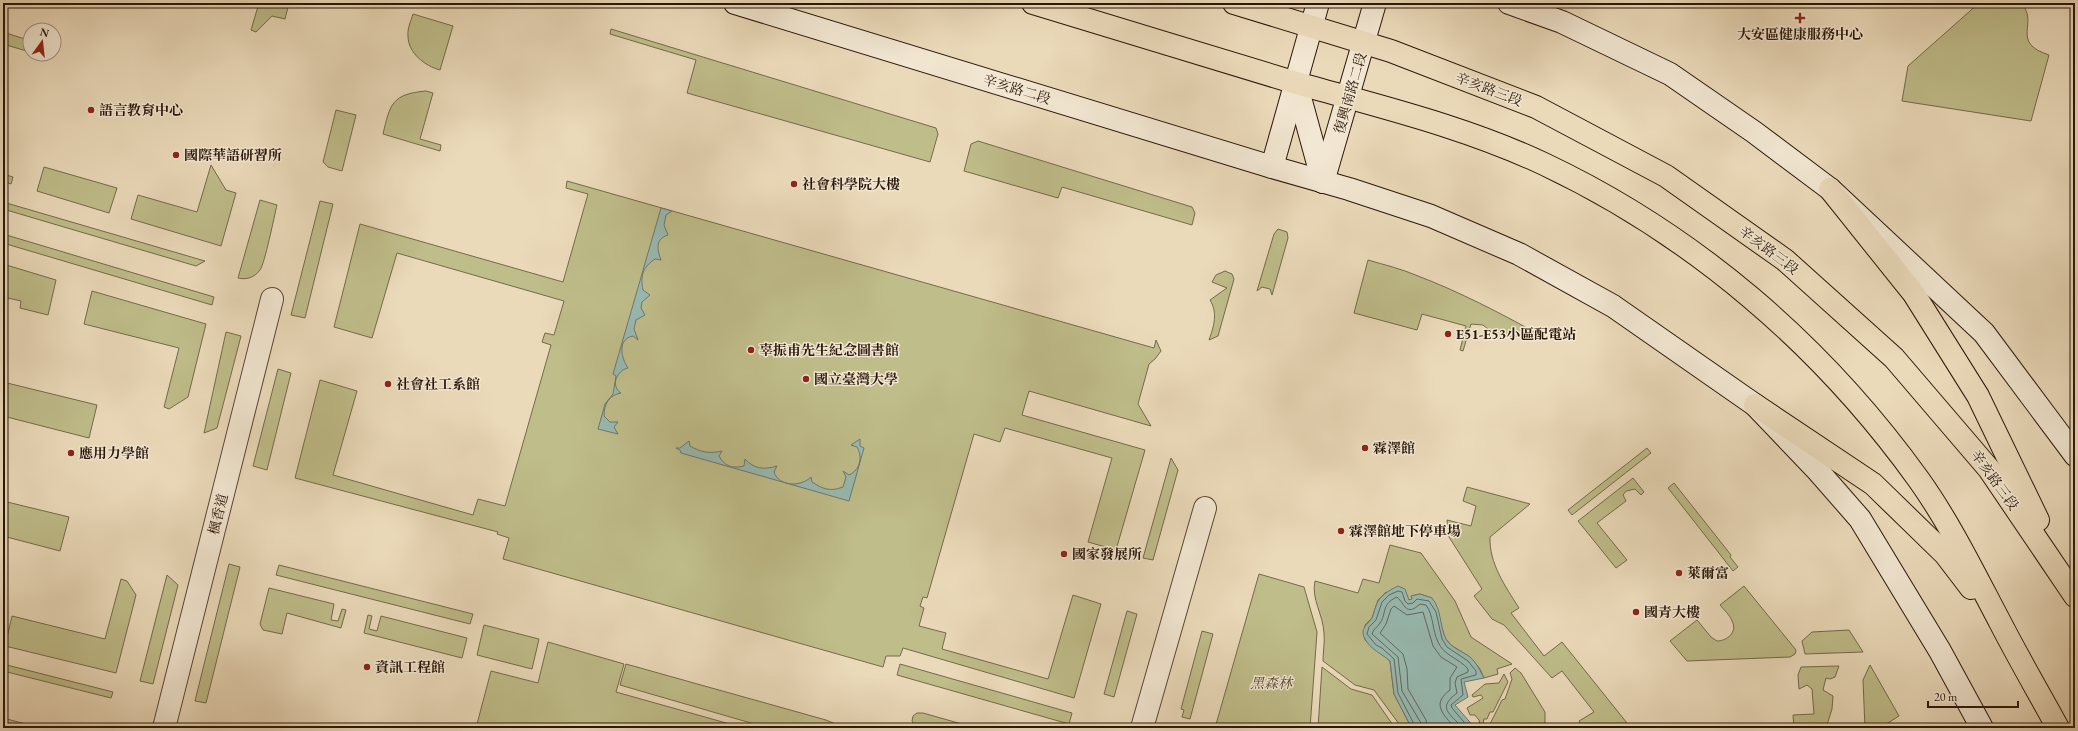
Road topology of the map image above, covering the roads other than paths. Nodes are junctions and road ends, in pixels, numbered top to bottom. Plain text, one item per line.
1 (735, 3) edge
2 (1033, 3) edge
3 (1234, 3) edge
4 (1318, 3) edge
5 (1376, 3) edge
6 (1509, 3) edge
7 (1311, 27) junction
8 (1364, 43) junction
9 (1295, 82) junction
10 (1348, 96) junction
11 (1272, 168) junction
12 (1323, 182) junction
13 (1830, 189) junction
14 (272, 300) dead end
15 (1755, 405) junction
16 (2075, 455) edge
17 (1205, 508) dead end
18 (2073, 593) edge
19 (2002, 627) junction
20 (164, 728) edge
21 (1142, 728) edge
22 (1982, 728) edge
23 (2058, 728) edge

1 - 11 main road, 辛亥路二段
2 - 9 main road
3 - 7 main road
4 - 7 main road
5 - 8 main road, 復興南路二段
6 - 13 main road
7 - 8 main road
7 - 9 main road
8 - 10 main road, 復興南路二段
8 - 18 main road, 辛亥路三段
9 - 10 main road
9 - 11 main road
9 - 12 main road
10 - 12 main road, 復興南路二段
10 - 19 main road
11 - 12 main road, 辛亥路二段
12 - 15 main road
13 - 16 main road
13 - 18 main road
14 - 20 main road, 楓香道
15 - 19 main road
15 - 22 main road
17 - 21 main road
19 - 23 main road

